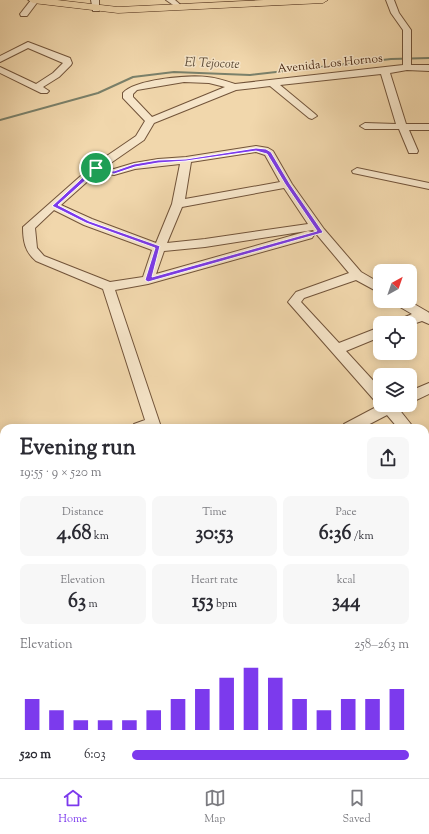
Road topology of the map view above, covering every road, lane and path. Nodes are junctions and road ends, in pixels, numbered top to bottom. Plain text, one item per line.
1 (34, 0) edge
2 (170, 0) edge
3 (323, 0) edge
4 (390, 0) edge
5 (270, 1) edge
6 (96, 4) edge
7 (179, 7) junction
8 (24, 14) dead end
9 (0, 59) edge
10 (407, 61) junction
11 (429, 68) edge
12 (0, 70) edge
13 (386, 72) junction
14 (271, 82) junction
15 (234, 88) junction
16 (312, 116) dead end
17 (150, 121) junction
18 (365, 126) dead end
19 (402, 126) junction
20 (429, 127) edge
21 (413, 151) dead end
22 (186, 160) junction
23 (96, 168) junction
24 (357, 171) dead end
25 (287, 184) junction
26 (429, 186) edge
27 (178, 204) junction
28 (54, 206) junction
29 (318, 229) junction
30 (158, 248) junction
31 (357, 275) junction
32 (148, 280) junction
33 (373, 285) edge
34 (108, 287) junction
35 (411, 308) edge
36 (426, 317) edge
37 (373, 335) edge
38 (337, 349) junction
39 (429, 388) edge
40 (373, 389) edge
41 (417, 394) edge
42 (374, 412) edge
43 (394, 412) edge
44 (153, 424) edge
45 (355, 424) edge
46 (404, 424) edge

1 - 6 main road
1 - 8 street
2 - 7 street
3 - 5 main road
4 - 10 street
5 - 7 main road
6 - 7 main road
9 - 12 street
10 - 11 street, Avenida Los Hornos
10 - 13 street, Avenida Los Hornos
13 - 14 street, Avenida Los Hornos
13 - 19 street
14 - 15 street, Avenida Los Hornos
14 - 16 street
15 - 17 street, Avenida Los Hornos
15 - 17 street
17 - 23 street
18 - 19 street
19 - 20 street
19 - 21 street
22 - 23 street
22 - 25 street
22 - 27 street
23 - 28 street
24 - 26 street
25 - 27 street
25 - 29 street
27 - 30 street
28 - 30 street
28 - 34 street
29 - 30 street
29 - 31 street
29 - 32 street
30 - 32 street
31 - 33 street
31 - 38 street
32 - 34 street
34 - 44 street
35 - 36 street
37 - 38 street
38 - 40 street
39 - 41 street
42 - 45 street
43 - 46 street

